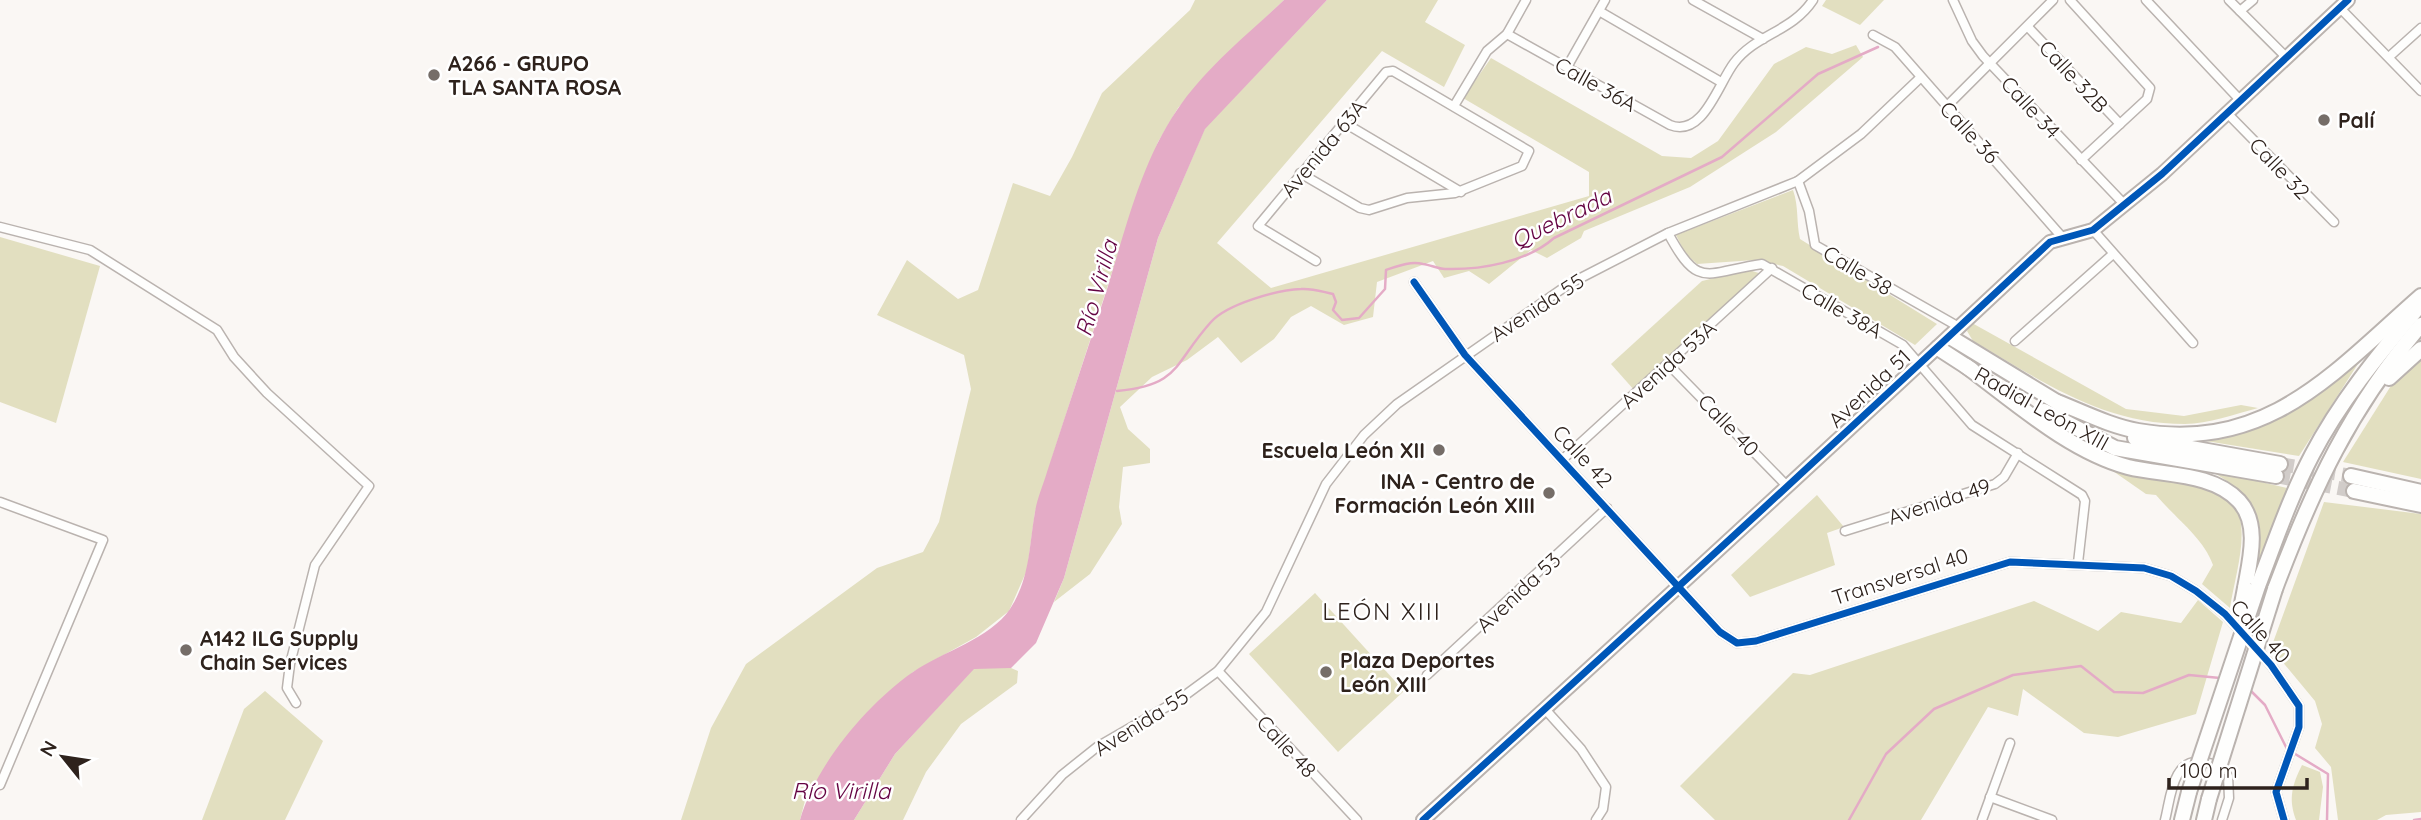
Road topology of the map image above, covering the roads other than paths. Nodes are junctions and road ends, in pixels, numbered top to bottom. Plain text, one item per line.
1 (1526, 0) edge
2 (1605, 0) edge
3 (1693, 0) edge
4 (1812, 0) edge
5 (2053, 0) edge
6 (2070, 0) edge
7 (2147, 0) edge
8 (2230, 0) edge
9 (2253, 0) edge
10 (1957, 2) edge
11 (2344, 4) edge
12 (1599, 11) junction
13 (2240, 11) junction
14 (2028, 27) junction
15 (2421, 28) edge
16 (1507, 34) junction
17 (1873, 35) dead end
18 (1763, 39) junction
19 (2390, 56) junction
20 (2286, 57) junction
21 (1991, 64) junction
22 (1567, 67) junction
23 (1920, 78) junction
24 (1721, 82) junction
25 (2421, 91) edge
26 (2240, 100) junction
27 (1454, 106) junction
28 (1947, 107) junction
29 (2227, 113) junction
30 (1343, 122) junction
31 (2120, 124) junction
32 (2081, 160) junction
33 (1300, 173) junction
34 (1798, 181) junction
35 (1461, 192) junction
36 (2124, 204) junction
37 (2334, 222) dead end
38 (0, 227) edge
39 (2093, 230) junction
40 (1668, 233) junction
41 (2062, 237) junction
42 (2113, 254) junction
43 (1316, 261) dead end
44 (1772, 268) junction
45 (1414, 282) dead end
46 (2421, 296) edge
47 (2421, 303) edge
48 (2421, 326) edge
49 (1954, 332) junction
50 (2015, 341) dead end
51 (2193, 343) dead end
52 (1938, 348) junction
53 (2421, 349) edge
54 (1465, 355) junction
55 (1921, 363) junction
56 (1669, 365) junction
57 (1966, 366) junction
58 (2057, 402) junction
59 (2344, 433) junction
60 (2018, 453) junction
61 (1563, 458) junction
62 (1788, 487) junction
63 (2421, 492) edge
64 (0, 502) edge
65 (2421, 505) edge
66 (1607, 508) junction
67 (1845, 531) dead end
68 (2078, 563) junction
69 (1678, 587) junction
70 (2251, 587) junction
71 (1737, 643) joint
72 (1218, 671) junction
73 (1427, 675) dead end
74 (296, 703) dead end
75 (1544, 708) junction
76 (2010, 743) dead end
77 (0, 785) edge
78 (1990, 797) junction
79 (1021, 820) edge
80 (1357, 820) edge
81 (1423, 820) edge
82 (1596, 820) edge
83 (1982, 820) edge
84 (2052, 820) edge
85 (2165, 820) edge
86 (2182, 820) edge
87 (2204, 820) edge
88 (2222, 820) edge
89 (2284, 820) edge

1 - 16 street
2 - 12 street
3 - 18 street
4 - 18 street
5 - 14 street
6 - 31 street
7 - 26 street
8 - 13 street
9 - 13 street
10 - 21 street, Calle 34
11 - 19 street
11 - 20 street, Avenida 51
12 - 22 street
12 - 24 street
13 - 20 street
14 - 21 street
14 - 31 street, Calle 32B
15 - 19 street
16 - 22 street, Calle 36A
16 - 27 street
17 - 23 street, Calle 36
18 - 24 street
19 - 25 street
20 - 26 street, Avenida 51
21 - 28 street
21 - 32 street, Calle 34
22 - 24 street, Calle 36A
23 - 28 street, Calle 36
23 - 34 street, Avenida 55
26 - 29 street, Avenida 51
27 - 30 street, Avenida 63A
27 - 35 street
28 - 41 street, Calle 36
29 - 36 street, Avenida 51
29 - 37 street, Calle 32
30 - 33 street, Avenida 63A
30 - 35 street
31 - 32 street
32 - 36 street, Calle 34
33 - 35 street
33 - 43 street, Avenida 63A
34 - 40 street, Avenida 55
34 - 49 street, Calle 38
36 - 39 street, Avenida 51
38 - 74 street
39 - 41 street, Avenida 51
39 - 42 street
40 - 44 street
40 - 54 street, Avenida 55
41 - 49 street, Avenida 51
42 - 50 street
42 - 51 street
44 - 55 street, Calle 38A
44 - 56 street, Avenida 53A
45 - 54 street, Calle 42
46 - 58 highway
47 - 70 highway
48 - 59 highway
49 - 52 street, Avenida 51
49 - 58 highway, Radial León XIII
52 - 55 street, Avenida 51
52 - 57 highway, Radial León XIII
53 - 59 highway
54 - 61 street, Calle 42
54 - 72 street, Avenida 55
55 - 60 street, Calle 38A
55 - 62 street, Avenida 51
56 - 61 street, Avenida 53A
56 - 62 street, Calle 40
57 - 58 highway, Radial León XIII
57 - 70 highway
59 - 87 highway, bridge
60 - 67 street, Avenida 49
60 - 68 street, Calle 38A
61 - 66 street, Calle 42
62 - 69 street, Avenida 51
63 - 65 highway
64 - 77 street
66 - 69 street, Calle 42
66 - 73 street, Avenida 53
68 - 71 street, Transversal 40
68 - 89 street, Calle 40
69 - 71 street, Calle 42
69 - 75 street, Avenida 51
70 - 86 highway, bridge
72 - 79 street, Avenida 55
72 - 80 street, Calle 48
75 - 81 street, Avenida 51
75 - 82 street
76 - 78 street
78 - 83 street
78 - 84 street
85 - 88 street

